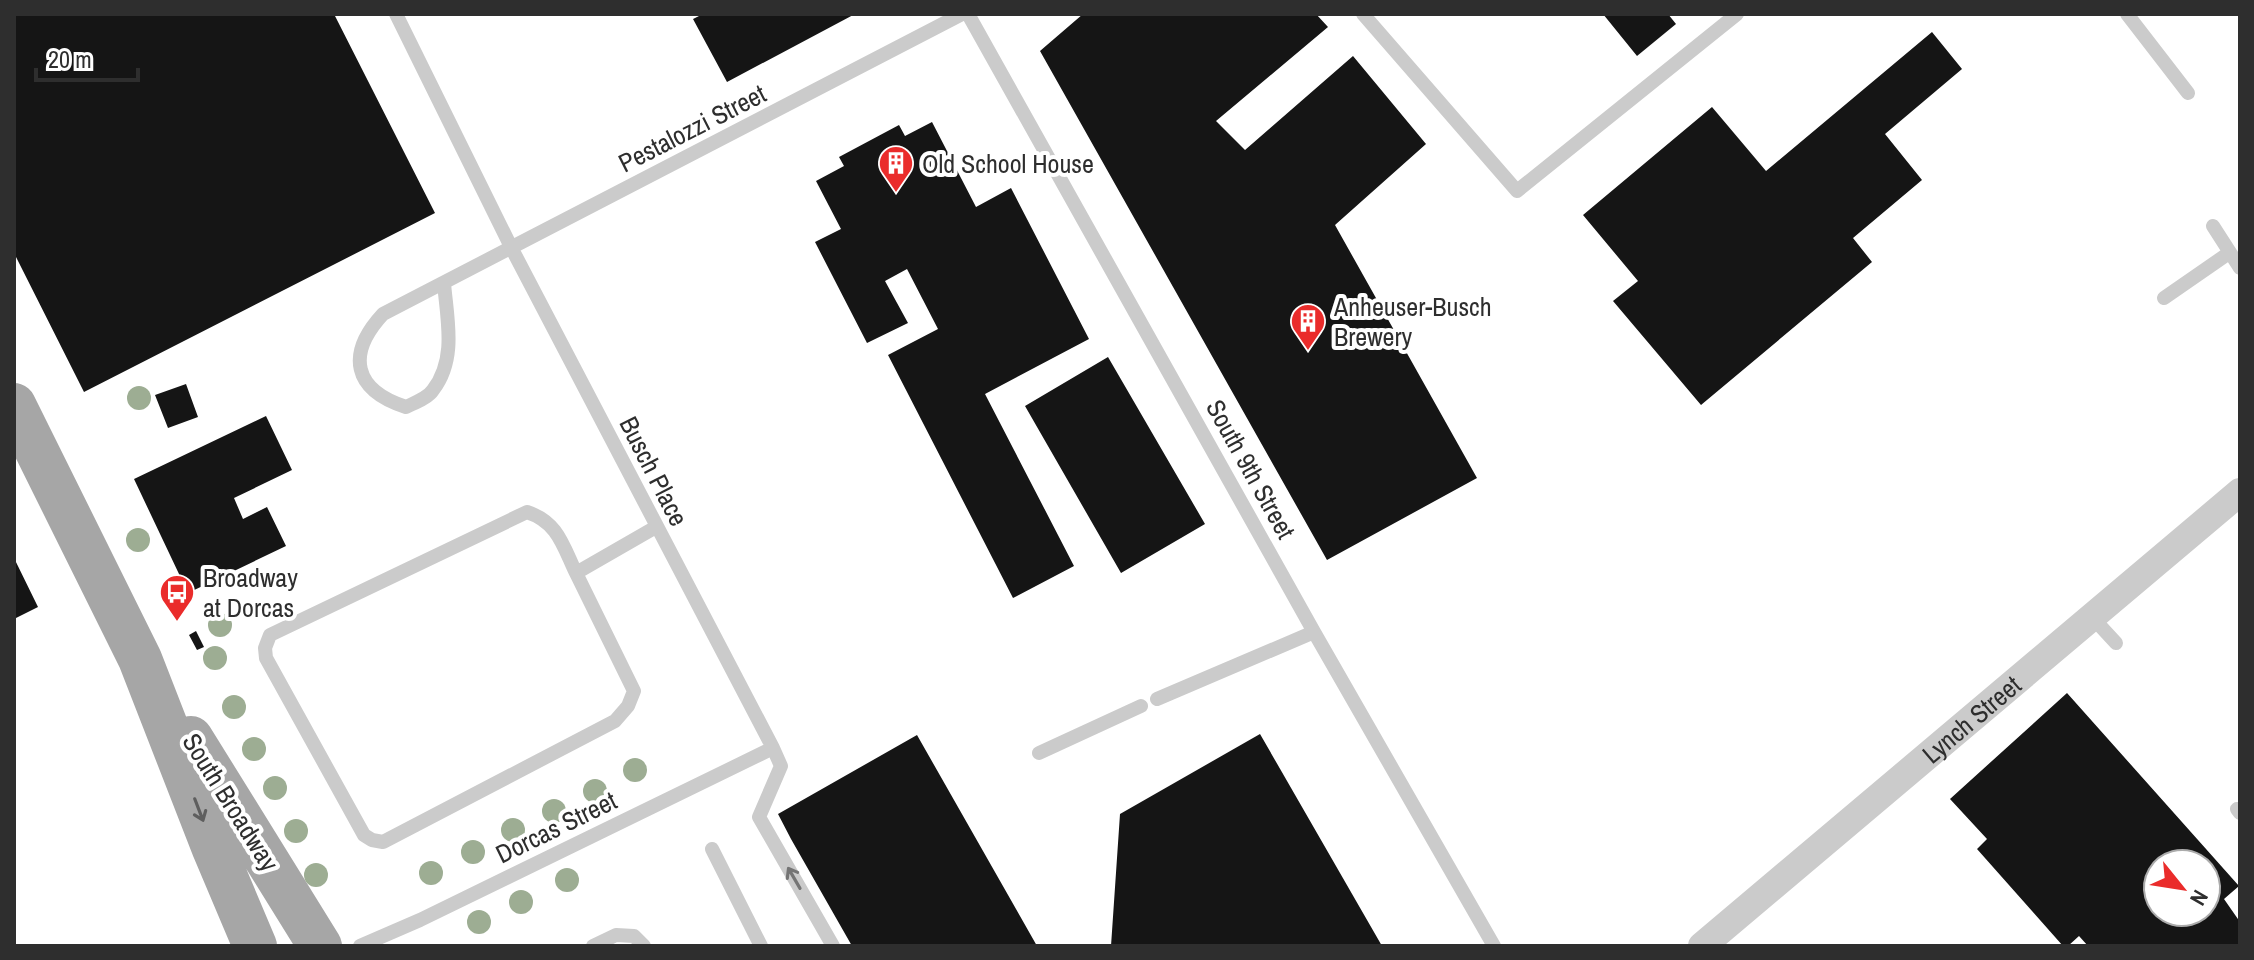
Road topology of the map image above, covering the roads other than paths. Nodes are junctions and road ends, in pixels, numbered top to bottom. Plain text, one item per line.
1 (396, 14) edge
2 (965, 14) edge
3 (1363, 14) edge
4 (1737, 14) edge
5 (2127, 14) edge
6 (2188, 93) dead end
7 (2213, 226) dead end
8 (512, 249) junction
9 (2229, 253) junction
10 (2240, 268) edge
11 (444, 283) junction
12 (2164, 298) dead end
13 (14, 405) edge
14 (2240, 492) edge
15 (656, 527) junction
16 (576, 573) junction
17 (2092, 617) junction
18 (1314, 632) junction
19 (2116, 643) dead end
20 (140, 659) junction
21 (1157, 699) dead end
22 (1141, 706) dead end
23 (773, 748) junction
24 (1039, 753) dead end
25 (712, 849) dead end
26 (255, 946) edge
27 (320, 946) edge
28 (360, 946) edge
29 (593, 946) edge
30 (644, 946) edge
31 (761, 946) edge
32 (833, 946) edge
33 (1494, 946) edge
34 (1702, 946) edge

1 - 8 lane, Busch Place
2 - 8 lane, Pestalozzi Street
2 - 18 lane, South 9th Street
3 - 4 lane
5 - 6 lane
7 - 9 lane
8 - 11 lane, Pestalozzi Street
8 - 15 lane, Busch Place
9 - 10 lane
9 - 12 lane
11 - 11 lane, Pestalozzi Street
13 - 20 main road, South Broadway
14 - 17 street, Lynch Street
15 - 16 lane
15 - 23 lane, Busch Place
16 - 16 lane
17 - 19 lane
17 - 34 street, Lynch Street
18 - 21 lane
18 - 33 lane, South 9th Street
20 -> 26 main road, South Broadway
20 - 27 main road, South Broadway
22 - 24 lane
23 - 28 lane, Dorcas Street
32 -> 23 lane, Busch Place
25 - 31 lane
29 - 30 lane

